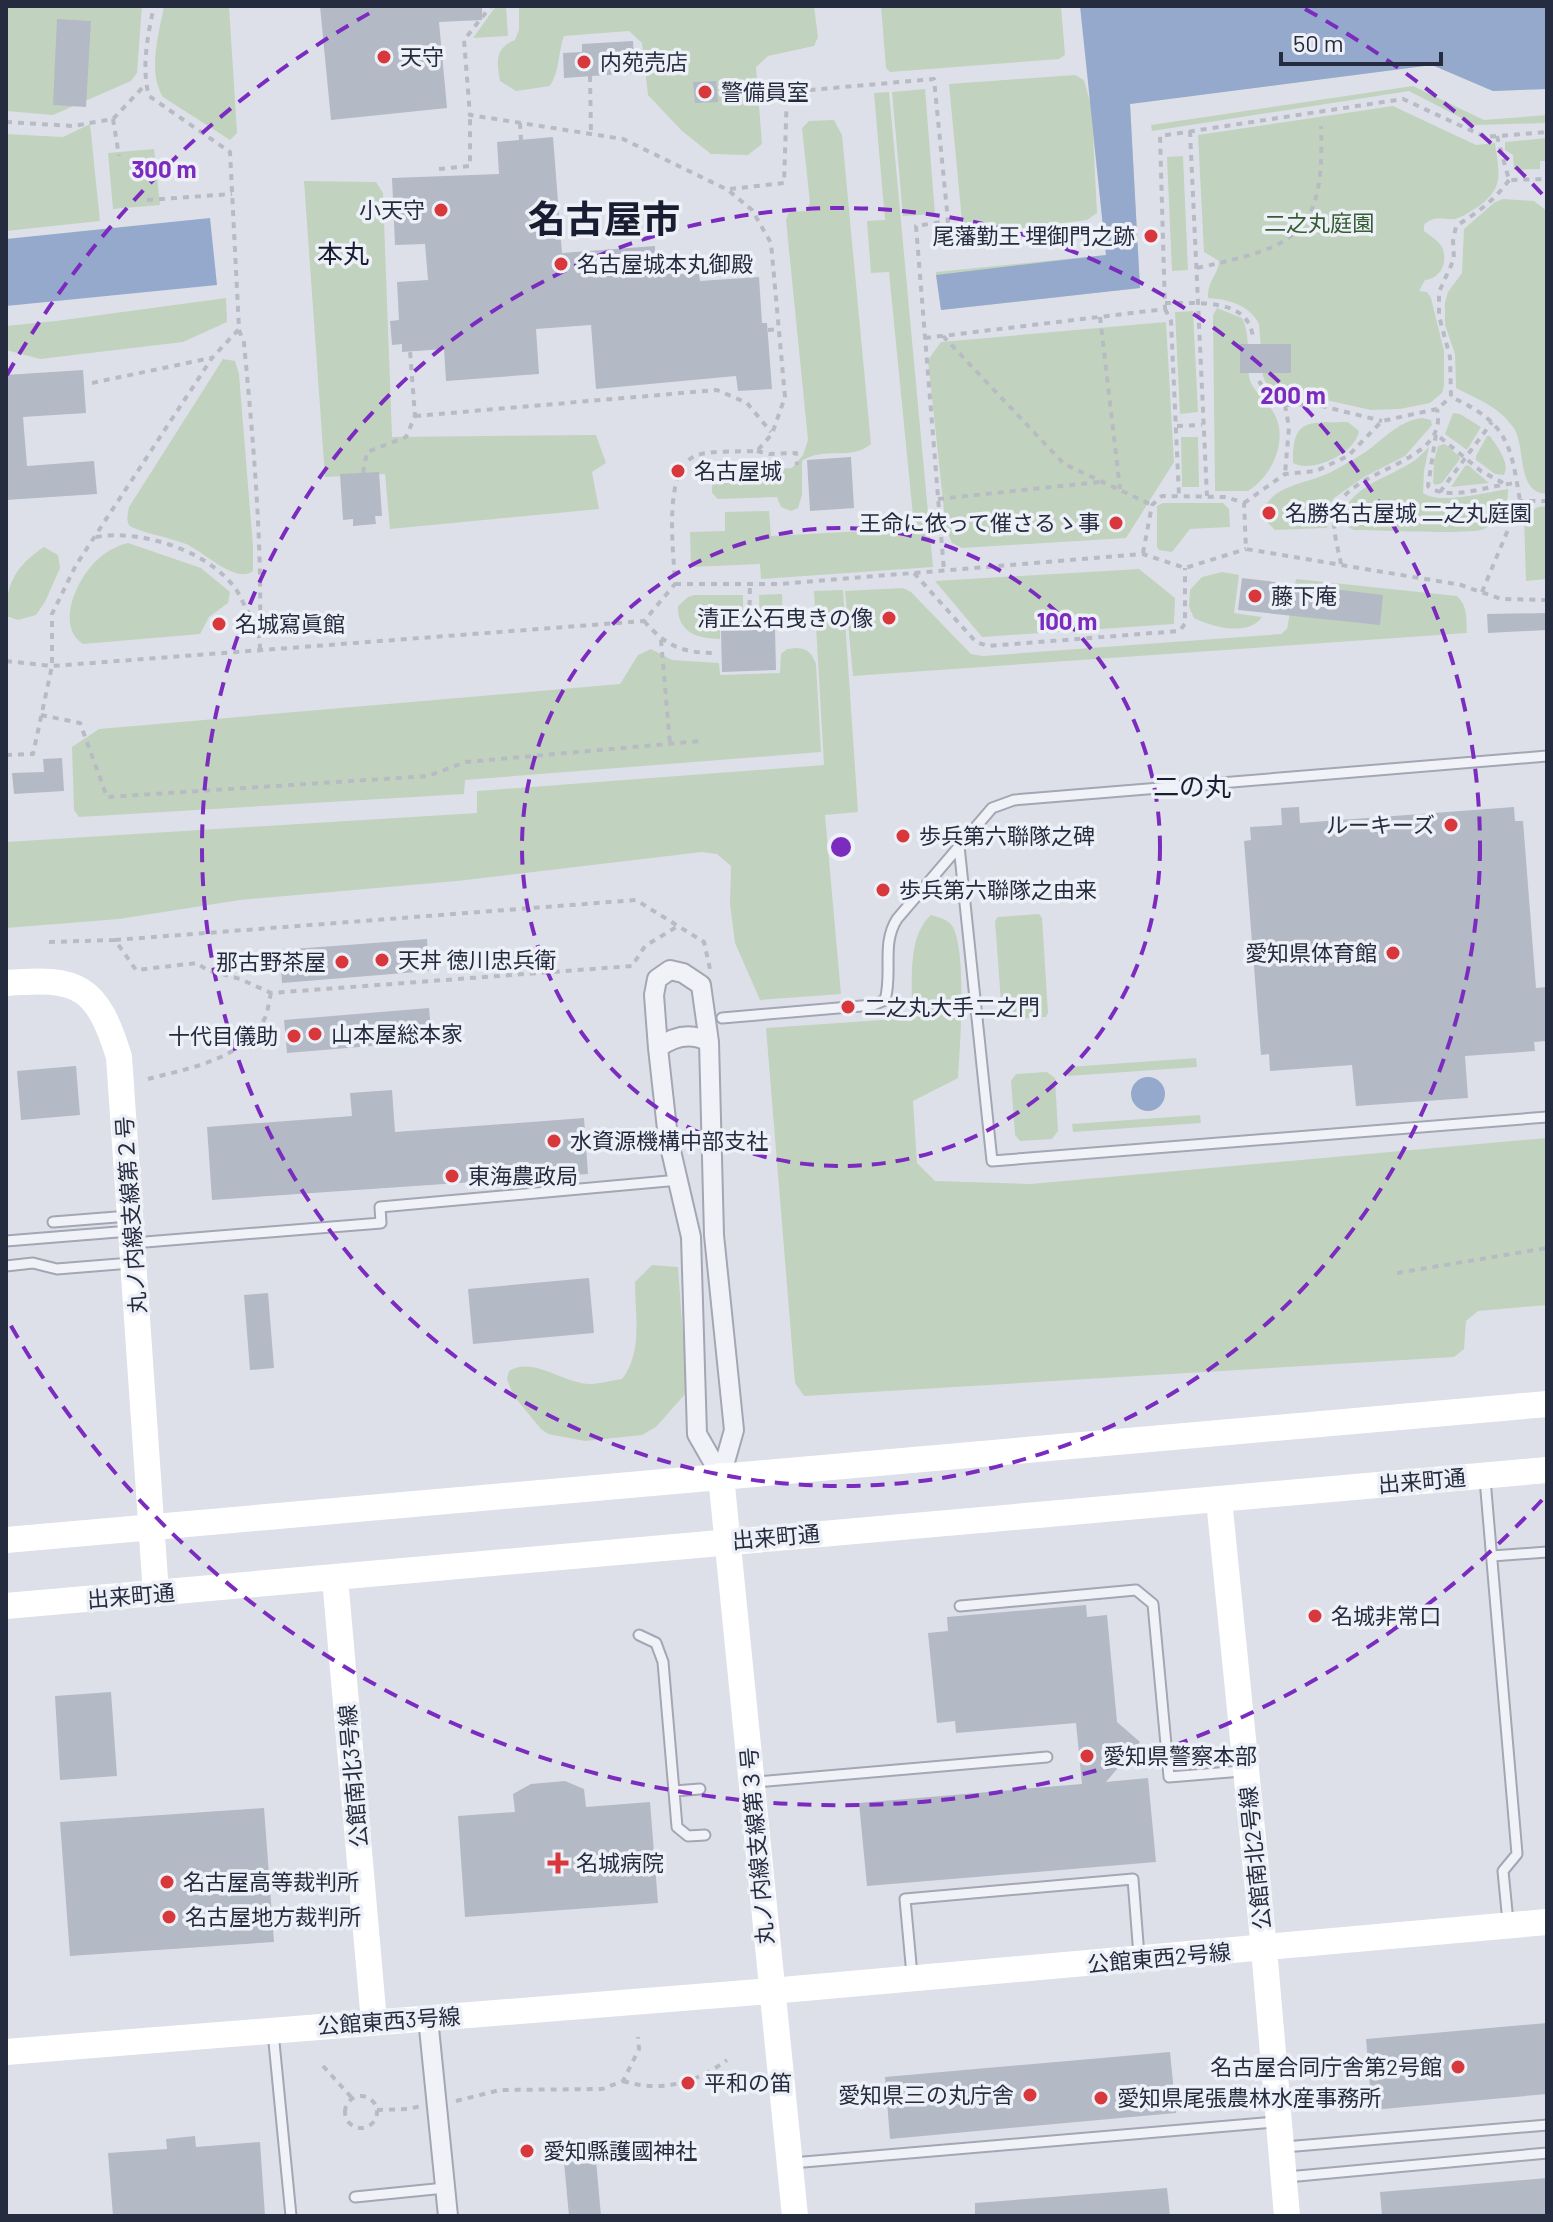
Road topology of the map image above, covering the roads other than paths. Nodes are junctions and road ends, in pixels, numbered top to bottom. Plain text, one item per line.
1 (1547, 756) edge
2 (959, 846) junction
3 (6, 983) edge
4 (722, 1018) dead end
5 (709, 1042) junction
6 (658, 1048) junction
7 (1547, 1117) edge
8 (680, 1179) junction
9 (53, 1222) dead end
10 (132, 1238) junction
11 (6, 1241) edge
12 (6, 1266) edge
13 (1547, 1404) edge
14 (1547, 1470) edge
15 (1485, 1475) junction
16 (721, 1476) junction
17 (1219, 1500) junction
18 (152, 1529) junction
19 (6, 1540) edge
20 (728, 1541) junction
21 (1547, 1552) edge
22 (1492, 1556) junction
23 (335, 1578) junction
24 (156, 1594) junction
25 (6, 1606) edge
26 (960, 1606) dead end
27 (639, 1635) dead end
28 (1047, 1757) dead end
29 (1246, 1770) junction
30 (751, 1783) junction
31 (700, 1789) dead end
32 (674, 1791) junction
33 (705, 1835) dead end
34 (1547, 1922) edge
35 (1508, 1926) junction
36 (1264, 1949) junction
37 (1139, 1959) junction
38 (912, 1979) junction
39 (771, 1991) junction
40 (428, 2018) junction
41 (374, 2022) junction
42 (273, 2030) junction
43 (6, 2052) edge
44 (1547, 2125) edge
45 (1280, 2134) junction
46 (1547, 2153) edge
47 (789, 2163) junction
48 (1284, 2177) junction
49 (445, 2188) junction
50 (355, 2197) dead end
51 (291, 2216) edge
52 (448, 2216) edge
53 (795, 2216) edge
54 (1287, 2216) edge

1 - 2 lane
2 - 4 lane
2 - 7 lane
3 - 10 street, 丸ノ内線支線第２号
5 - 6 street
5 - 6 street
5 - 16 street
6 - 8 street
8 - 10 lane
8 - 16 street
9 - 10 lane
10 - 11 lane
10 - 12 lane
10 - 18 street, 丸ノ内線支線第２号
13 - 16 street
14 - 15 street, 出来町通
15 - 17 street, 出来町通
15 - 22 lane
16 - 18 street
16 - 20 street, 丸ノ内線支線第３号
17 - 20 street, 出来町通
17 - 29 street, 公館南北2号線
18 - 19 street
18 - 24 street, 丸ノ内線支線第２号
20 - 23 street, 出来町通
20 - 30 street, 丸ノ内線支線第３号
21 - 22 lane
22 - 35 lane
23 - 24 street, 出来町通
23 - 41 street, 公館南北3号線
24 - 25 street, 出来町通
26 - 29 lane
27 - 32 lane
28 - 30 lane
29 - 36 street, 公館南北2号線
30 - 39 street, 丸ノ内線支線第３号
31 - 32 lane
32 - 33 lane
34 - 35 street, 公館東西2号線
35 - 36 street, 公館東西2号線
36 - 37 street, 公館東西2号線
36 - 45 street, 公館南北2号線
37 - 38 street, 公館東西2号線
37 - 38 lane
38 - 39 street, 公館東西2号線
39 - 40 street, 公館東西3号線
39 - 47 street, 丸ノ内線支線第３号
40 - 41 street, 公館東西3号線
40 - 49 street
41 - 42 street, 公館東西3号線
42 - 43 street, 公館東西3号線
42 - 51 lane
44 - 45 lane
45 - 47 lane
45 - 48 street, 公館南北2号線
46 - 48 lane
47 - 53 street, 丸ノ内線支線第３号
48 - 54 street, 公館南北2号線
49 - 50 lane
49 - 52 street

